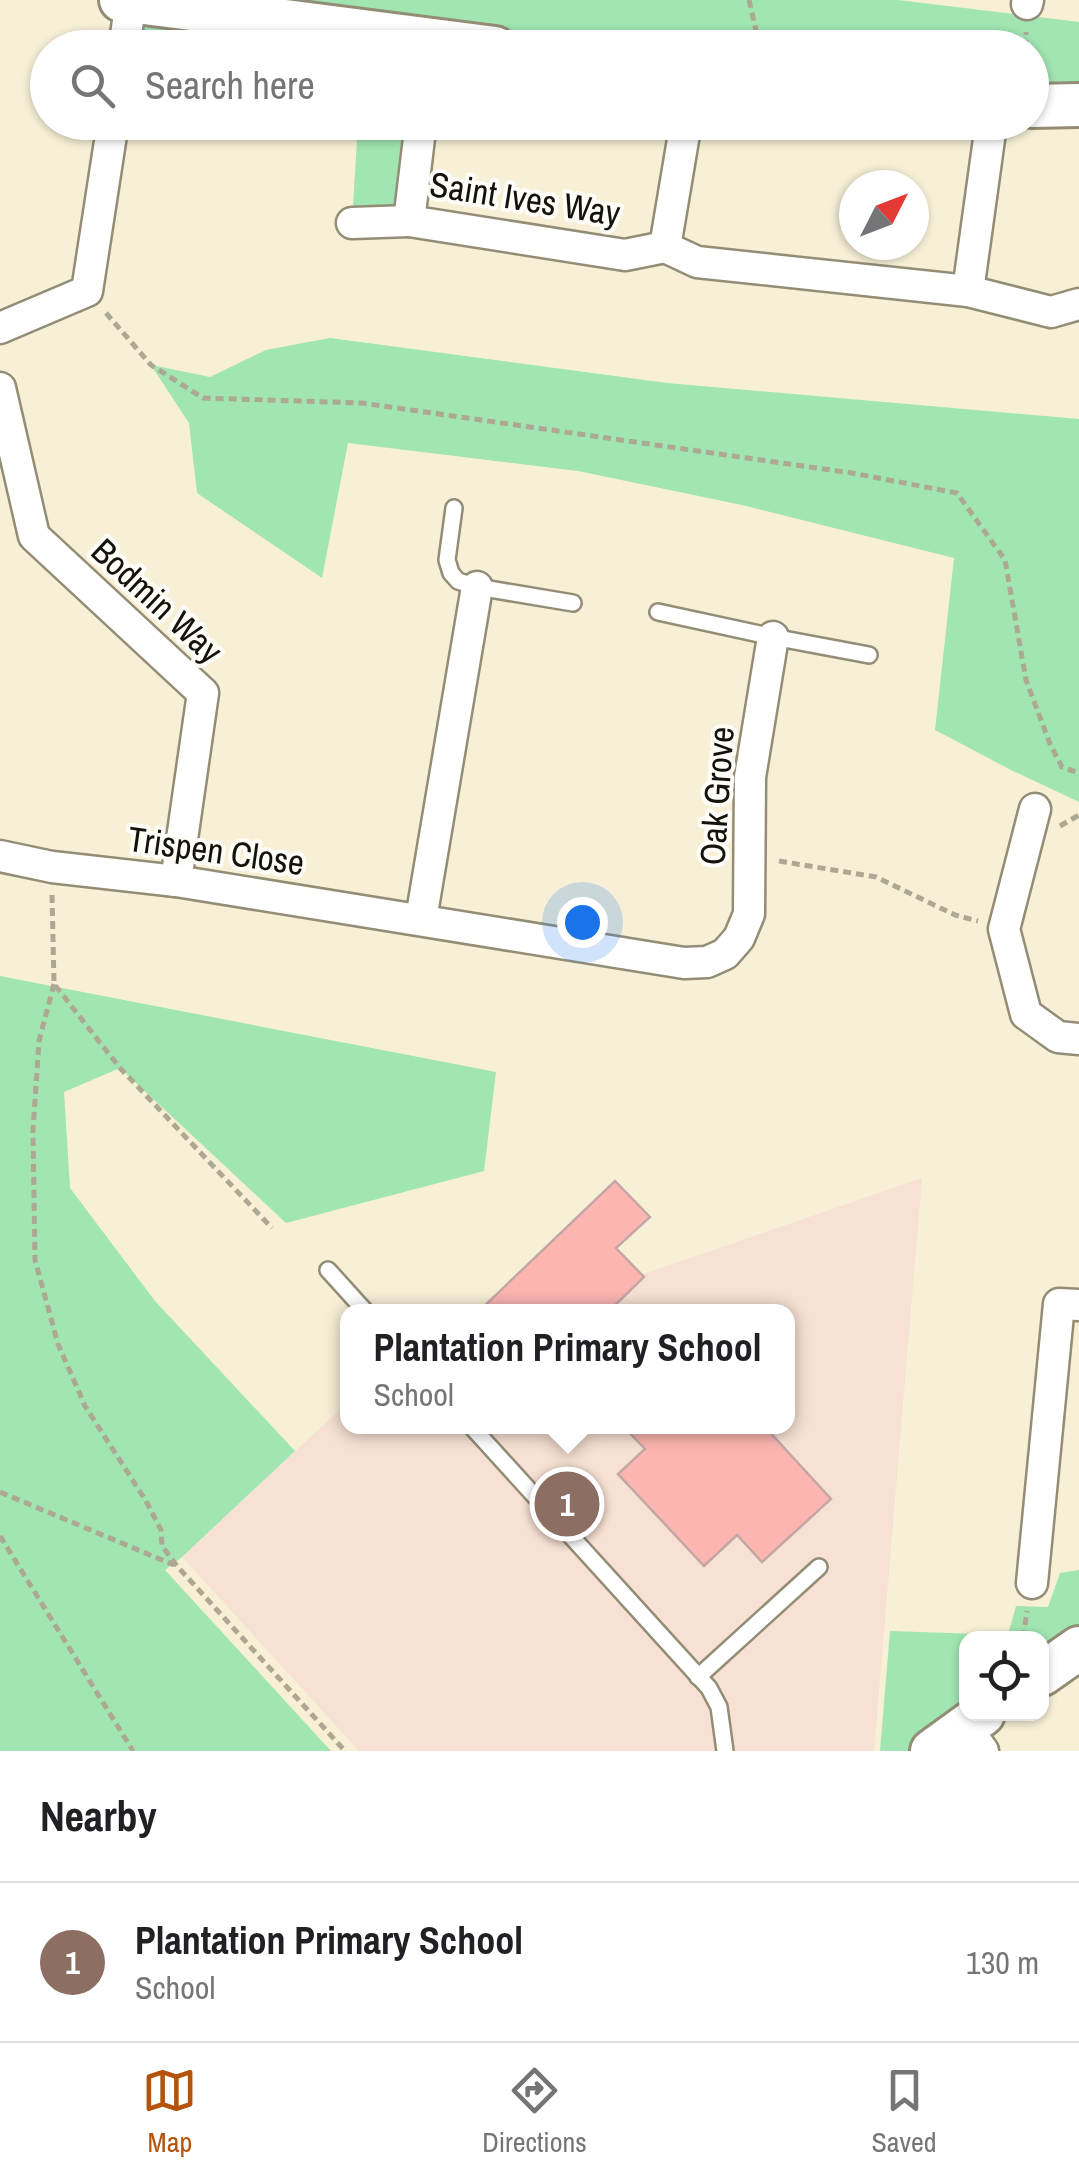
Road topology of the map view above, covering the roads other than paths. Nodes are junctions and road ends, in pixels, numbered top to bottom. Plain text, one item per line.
1 (121, 0) edge
2 (130, 1) edge
3 (126, 30) edge
4 (355, 30) edge
5 (1079, 105) edge
6 (1049, 106) edge
7 (110, 140) edge
8 (419, 140) edge
9 (683, 140) edge
10 (989, 140) edge
11 (409, 221) junction
12 (352, 223) dead end
13 (665, 248) junction
14 (968, 291) junction
15 (1079, 304) edge
16 (0, 328) edge
17 (0, 388) edge
18 (454, 508) dead end
19 (476, 587) junction
20 (573, 603) dead end
21 (658, 612) dead end
22 (773, 637) junction
23 (869, 655) dead end
24 (1035, 809) dead end
25 (0, 856) edge
26 (176, 881) junction
27 (421, 919) junction
28 (725, 954) joint
29 (1079, 1038) edge
30 (328, 1270) dead end
31 (359, 1304) edge
32 (1079, 1305) edge
33 (478, 1434) edge
34 (819, 1566) dead end
35 (1032, 1583) dead end
36 (1079, 1648) edge
37 (1049, 1669) edge
38 (698, 1677) junction
39 (725, 1751) edge

1 - 2 street
2 - 3 street
2 - 4 street
5 - 6 street
7 - 16 street
8 - 11 street, Saint Ives Way
9 - 13 street, Saint Ives Way
10 - 14 street
11 - 12 street
11 - 13 street, Saint Ives Way
13 - 14 street, Saint Ives Way
14 - 15 street, Saint Ives Way
17 - 26 street, Bodmin Way
18 - 19 lane
19 - 20 lane
19 - 27 street
21 - 22 lane
22 - 23 lane
22 - 28 street, Oak Grove
24 - 29 street
25 - 26 street, Trispen Close
26 - 27 street, Trispen Close
27 - 28 street, Trispen Close
30 - 31 lane
32 - 35 street
33 - 38 lane
34 - 38 lane
36 - 37 street
38 - 39 lane

